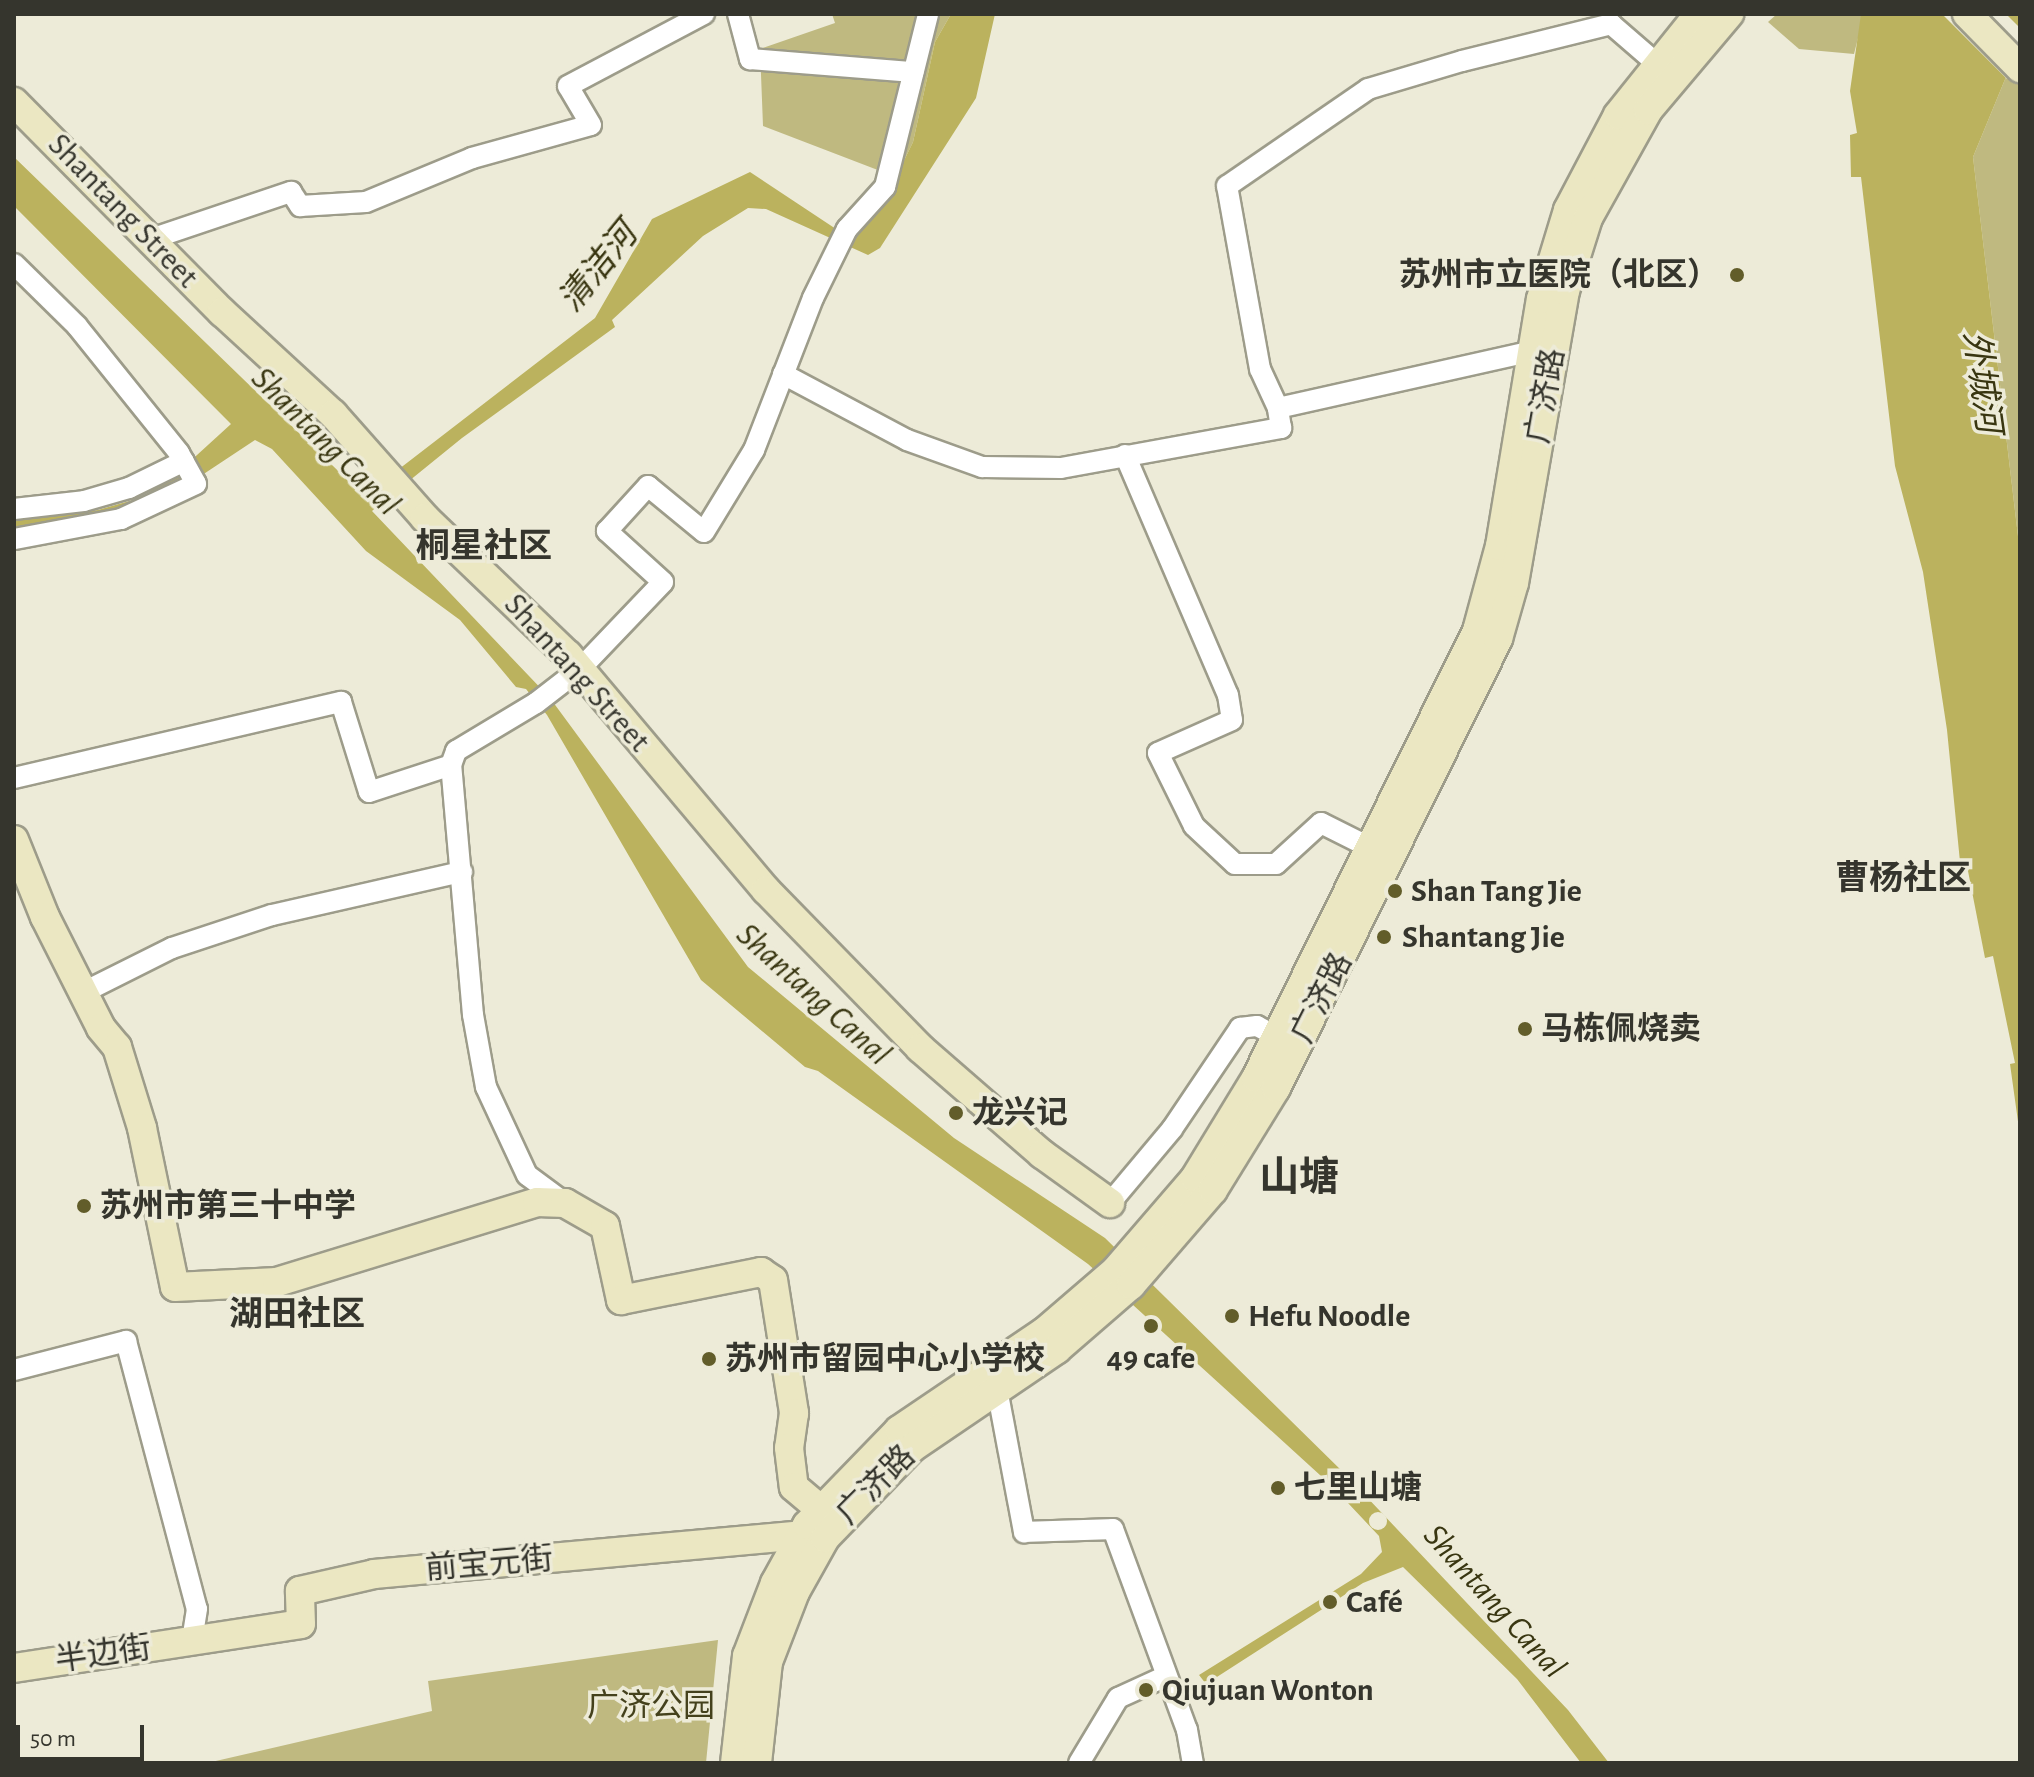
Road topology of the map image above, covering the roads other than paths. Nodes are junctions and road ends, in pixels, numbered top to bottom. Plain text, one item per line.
1 (704, 14) edge
2 (738, 14) edge
3 (928, 14) edge
4 (1699, 14) edge
5 (1729, 14) edge
6 (1967, 14) edge
7 (1990, 14) edge
8 (2020, 45) edge
9 (1656, 63) junction
10 (2020, 68) edge
11 (913, 72) junction
12 (14, 102) edge
13 (151, 239) junction
14 (14, 264) edge
15 (1532, 351) junction
16 (783, 374) junction
17 (1278, 408) junction
18 (1125, 455) junction
19 (188, 469) junction
20 (14, 509) edge
21 (14, 539) edge
22 (580, 669) junction
23 (451, 765) junction
24 (14, 778) edge
25 (14, 840) edge
26 (1373, 849) junction
27 (462, 872) junction
28 (84, 992) junction
29 (1278, 1037) junction
30 (1245, 1120) junction
31 (565, 1203) junction
32 (1110, 1203) joint
33 (1032, 1354) junction
34 (14, 1370) edge
35 (997, 1389) junction
36 (819, 1528) junction
37 (192, 1642) junction
38 (14, 1668) edge
39 (1164, 1677) junction
40 (735, 1763) edge
41 (757, 1763) edge
42 (1079, 1763) edge
43 (1193, 1763) edge

1 - 13 street
2 - 11 street
3 - 11 street
4 - 9 main road, 广济路
5 - 30 main road, 广济路
6 - 10 main road
7 - 8 main road
9 - 15 main road, 广济路
9 - 17 street
11 - 16 street
12 - 13 main road, Shantang Street
13 - 22 main road, Shantang Street
14 - 19 street
15 - 17 street
15 - 26 main road, 广济路
16 - 18 street
16 - 22 street
17 - 18 street
18 - 26 street
19 - 20 street
19 - 21 street
22 - 23 street
22 - 32 main road, Shantang Street
23 - 24 street
23 - 27 street
25 - 28 main road
26 - 29 main road, 广济路
27 - 28 street
27 - 31 street
28 - 31 main road
29 - 30 main road, 广济路
29 - 32 street
30 - 33 main road, 广济路
31 - 36 main road
33 - 35 main road, 广济路
33 - 36 main road, 广济路
34 - 37 street
35 - 36 main road, 广济路
35 - 39 street
36 - 37 main road, 前宝元街
36 - 40 main road, 广济路
36 - 41 main road, 广济路
37 - 38 main road, 半边街
39 - 42 street
39 - 43 street

